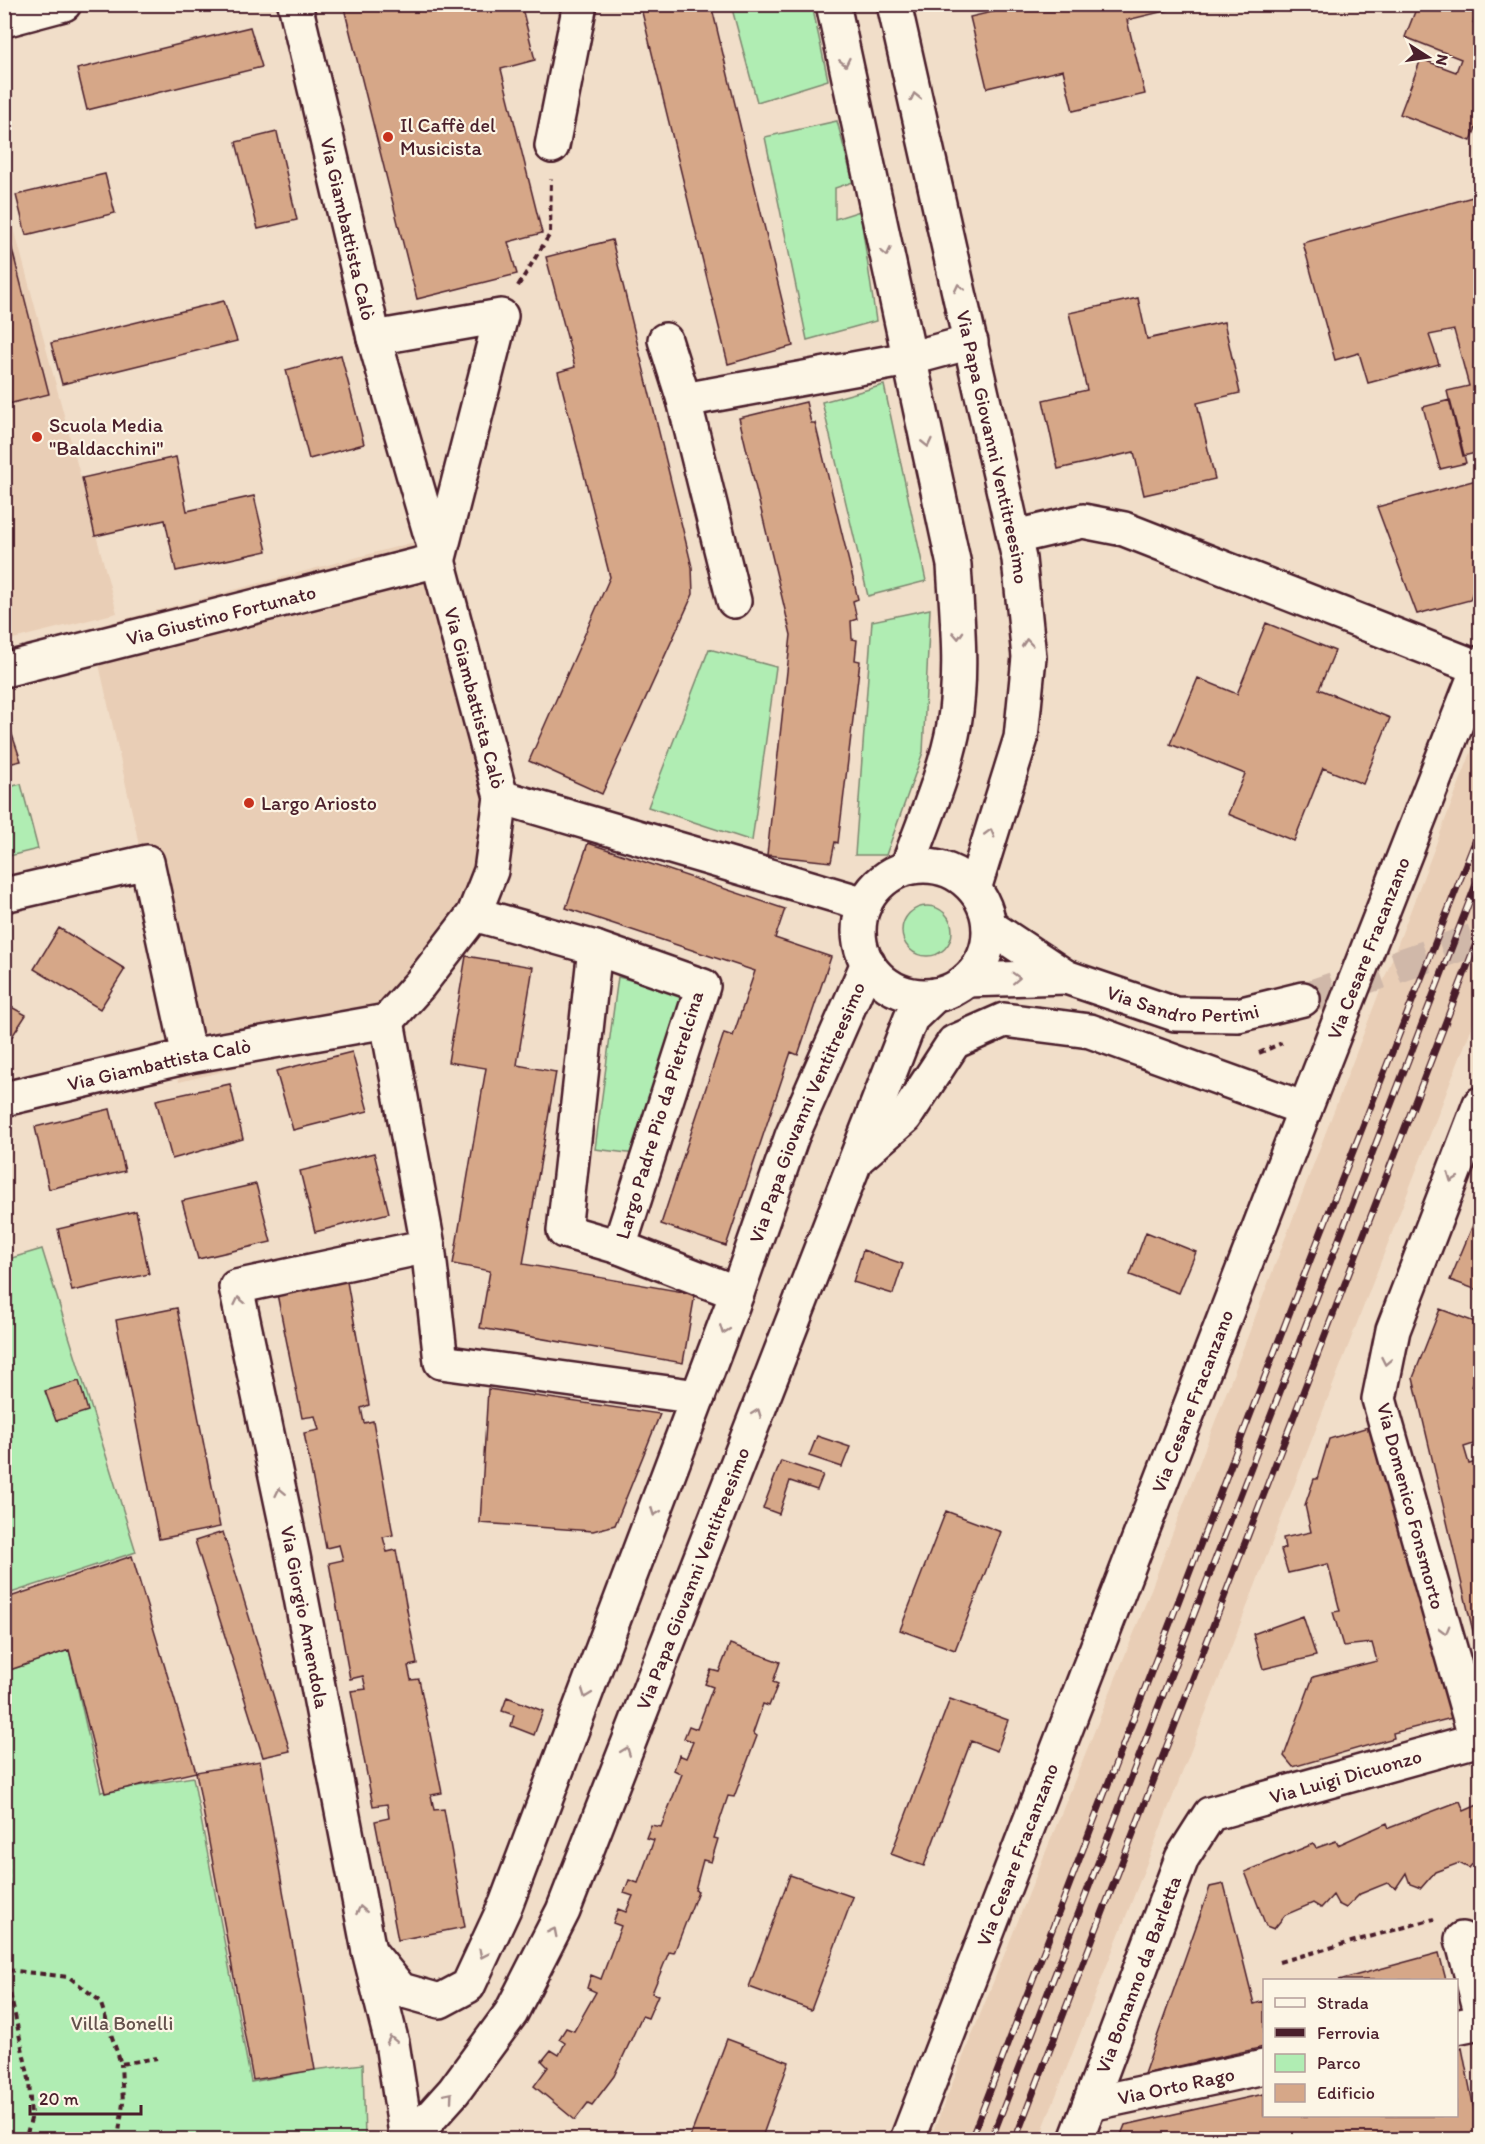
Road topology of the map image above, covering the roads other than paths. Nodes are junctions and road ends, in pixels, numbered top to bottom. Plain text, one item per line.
1 (64, 4) edge
2 (295, 4) edge
3 (580, 4) edge
4 (833, 4) edge
5 (894, 4) edge
6 (4, 20) edge
7 (552, 146) road end
8 (374, 338) junction
9 (665, 340) dead end
10 (971, 342) junction
11 (908, 359) junction
12 (684, 400) junction
13 (1015, 537) junction
14 (438, 560) junction
15 (734, 601) dead end
16 (1480, 666) edge
17 (4, 670) edge
18 (501, 797) junction
19 (907, 868) junction
20 (974, 889) junction
21 (4, 895) edge
22 (865, 904) junction
23 (474, 914) junction
24 (989, 926) junction
25 (595, 948) junction
26 (868, 963) junction
27 (1066, 977) junction
28 (967, 980) junction
29 (935, 995) junction
30 (1302, 999) tunnel mouth
31 (387, 1021) junction
32 (189, 1056) junction
33 (4, 1099) edge
34 (1480, 1104) edge
35 (1305, 1109) junction
36 (856, 1160) junction
37 (428, 1246) junction
38 (619, 1247) junction
39 (737, 1293) junction
40 (698, 1397) junction
41 (1478, 1740) edge
42 (1210, 1814) joint
43 (1453, 1928) road end
44 (369, 1952) junction
45 (1480, 2008) edge
46 (1480, 2022) edge
47 (1458, 2027) edge
48 (1263, 2067) edge
49 (1090, 2104) junction
50 (408, 2139) edge
51 (907, 2139) edge
52 (1076, 2139) edge

1 - 6 street
2 - 8 street, Via Giambattista Calò
3 - 7 street
4 -> 11 street
10 -> 5 street, Via Papa Giovanni Ventitreesimo
8 - 14 street, Via Giambattista Calò
8 - 14 street
9 - 12 street
10 - 11 street
10 - 13 street, Via Papa Giovanni Ventitreesimo
11 - 12 street
11 -> 19 street
12 - 15 street
13 - 16 street
20 -> 13 street, Via Papa Giovanni Ventitreesimo
14 - 17 street, Via Giustino Fortunato
14 - 18 street, Via Giambattista Calò
16 - 35 street, Via Cesare Fracanzano
18 - 22 street
18 - 23 street, Via Giambattista Calò
19 - 20 street
19 - 22 street
20 - 24 street
21 - 32 street
22 - 26 street
23 - 25 street, Largo Padre Pio da Pietrelcina
23 - 31 street, Via Giambattista Calò
24 - 27 street, Via Sandro Pertini
24 - 28 street
25 - 38 street, Largo Padre Pio da Pietrelcina
25 - 38 street, Largo Padre Pio da Pietrelcina
26 - 29 street
26 - 39 street, Via Papa Giovanni Ventitreesimo
28 -> 27 street, Via Sandro Pertini
27 - 30 street, Via Sandro Pertini
28 - 29 street
29 - 36 street, Via Papa Giovanni Ventitreesimo
31 - 32 street, Via Giambattista Calò
31 - 37 street
32 - 33 street, Via Giambattista Calò
34 -> 41 street, Via Domenico Fonsmorto
35 - 36 street
35 - 51 street, Via Cesare Fracanzano
50 -> 36 street, Via Papa Giovanni Ventitreesimo
37 - 40 street
44 -> 37 street, Via Giorgio Amendola
38 - 39 street, Largo Padre Pio da Pietrelcina
39 -> 40 street, Via Papa Giovanni Ventitreesimo
40 -> 44 street, Via Papa Giovanni Ventitreesimo
41 - 42 street, Via Luigi Dicuonzo
42 - 49 street, Via Bonanno da Barletta
43 - 45 street
50 -> 44 street, Via Giorgio Amendola
46 - 47 street
48 - 49 street, Via Orto Rago
49 - 52 street, Via Bonanno da Barletta

